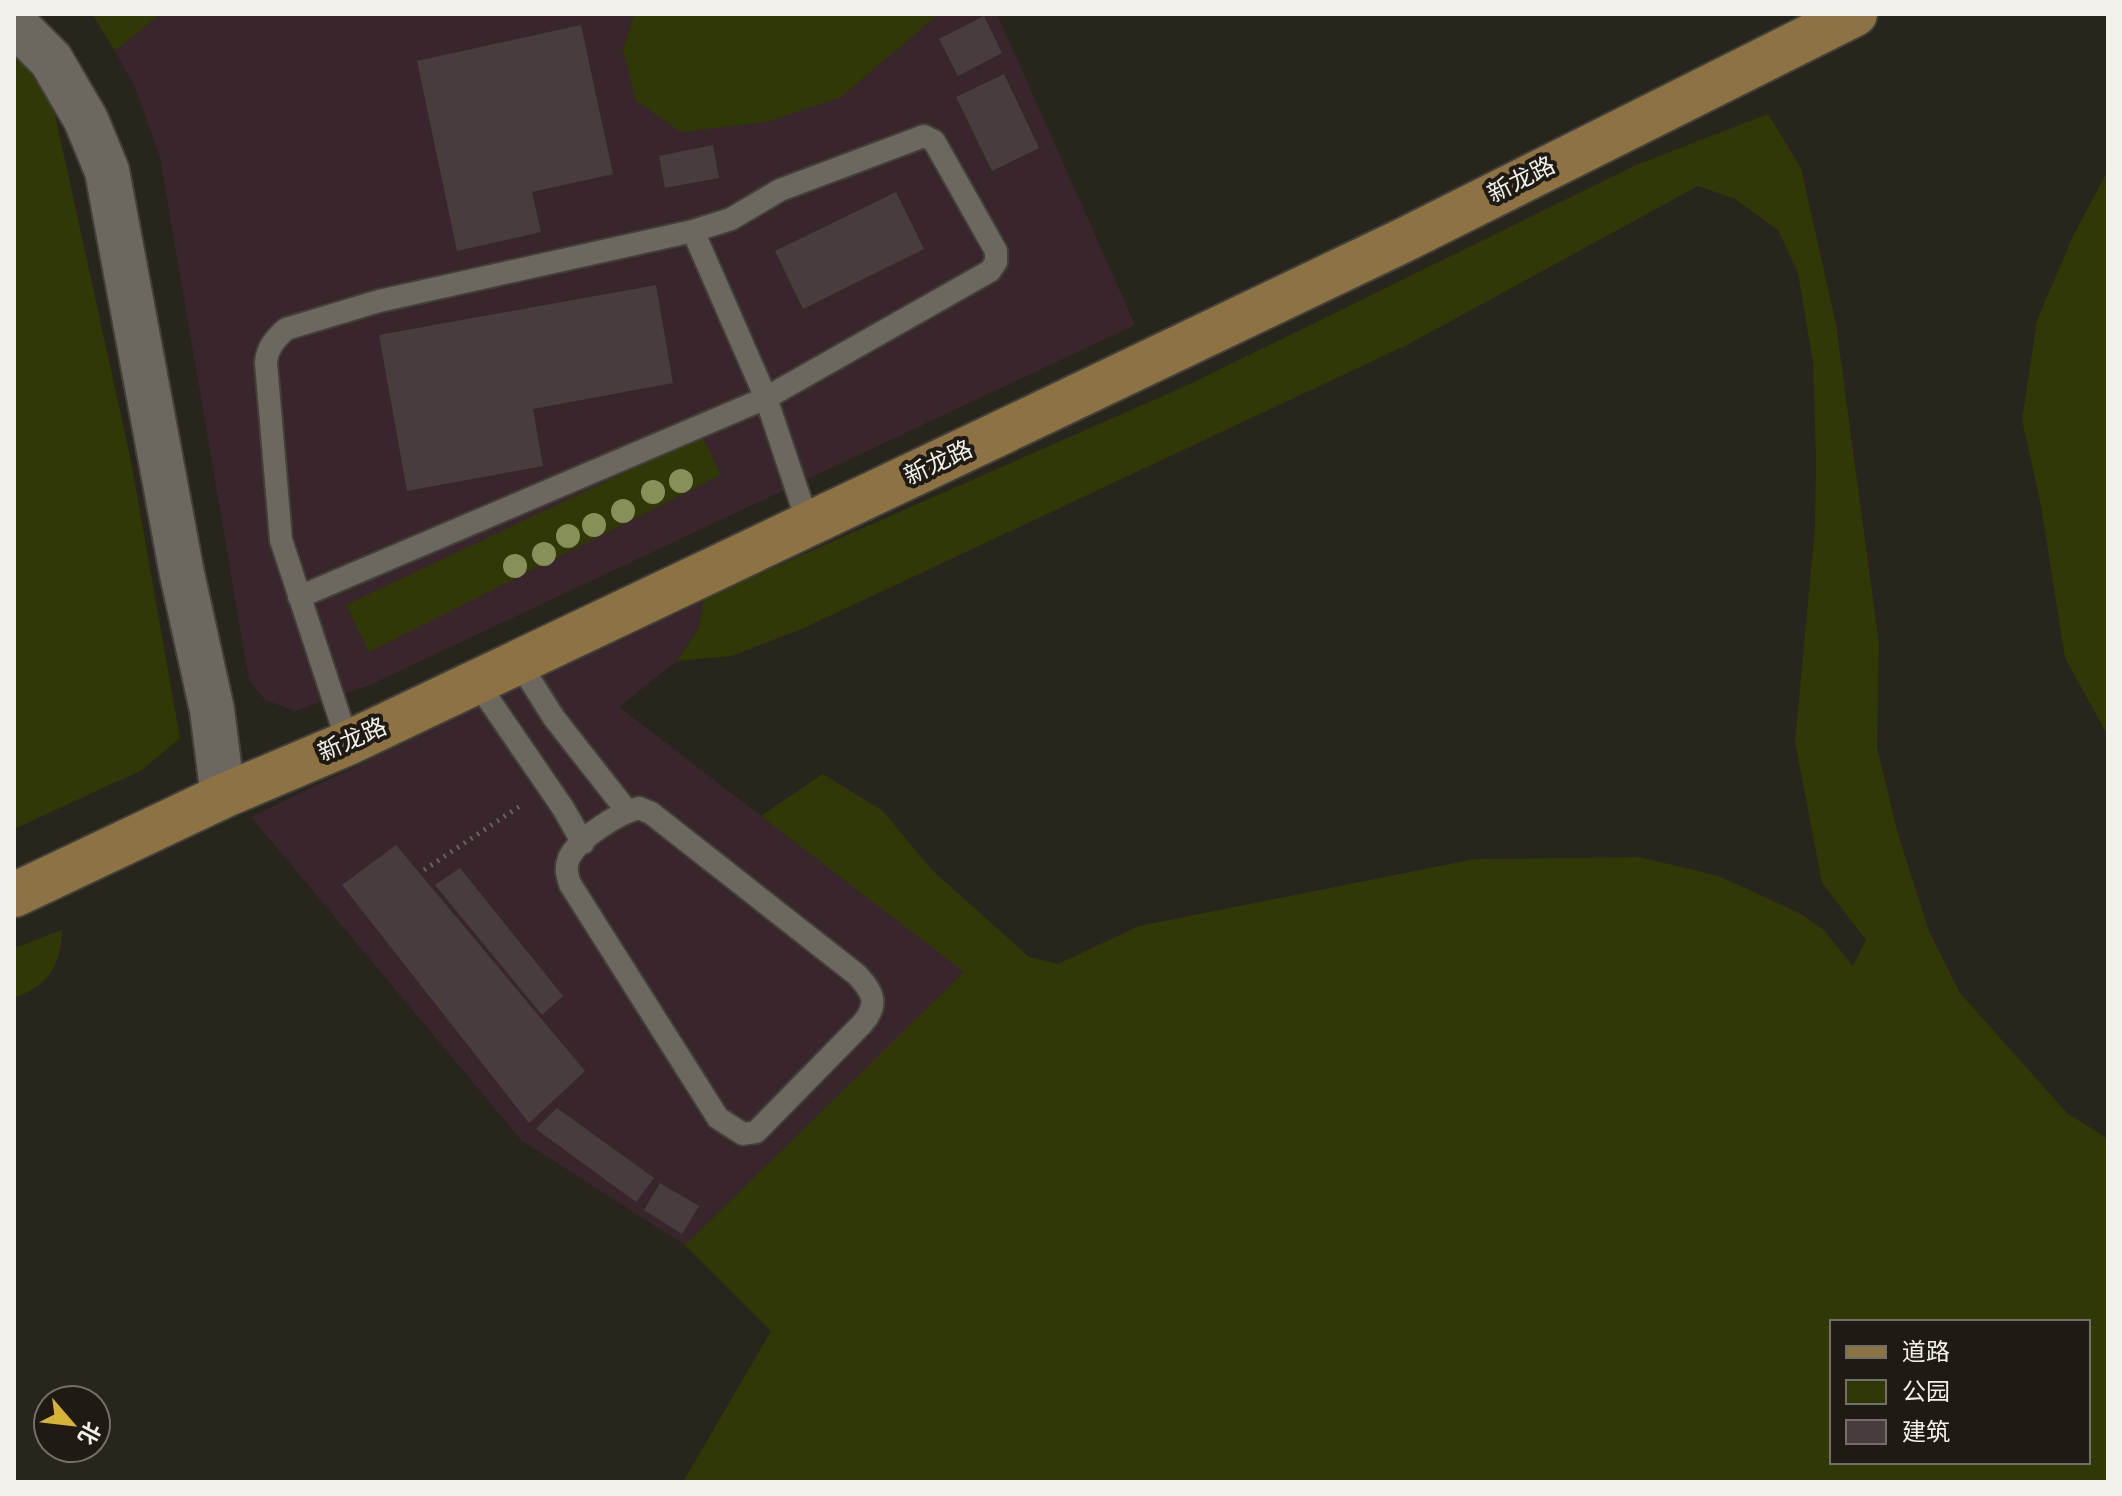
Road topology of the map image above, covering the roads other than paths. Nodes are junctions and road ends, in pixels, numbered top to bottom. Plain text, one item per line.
1 (1817, 14) edge
2 (1855, 14) edge
3 (14, 23) edge
4 (693, 231) junction
5 (766, 398) junction
6 (806, 515) junction
7 (299, 597) junction
8 (518, 661) junction
9 (476, 681) junction
10 (346, 734) junction
11 (223, 788) junction
12 (627, 811) junction
13 (583, 843) junction
14 (14, 878) edge
15 (14, 895) edge

1 - 6 main road, 新龙路
2 - 6 main road, 新龙路
3 - 11 street
4 - 5 lane
4 - 5 lane
4 - 7 lane
5 - 6 lane
5 - 7 lane
6 - 8 main road, 新龙路
6 - 10 main road, 新龙路
7 - 10 lane
8 - 9 main road, 新龙路
8 - 12 lane
9 - 10 main road, 新龙路
9 - 13 lane
10 - 11 main road, 新龙路
11 - 14 main road, 新龙路
11 - 15 main road, 新龙路
12 - 13 lane
12 - 13 lane

